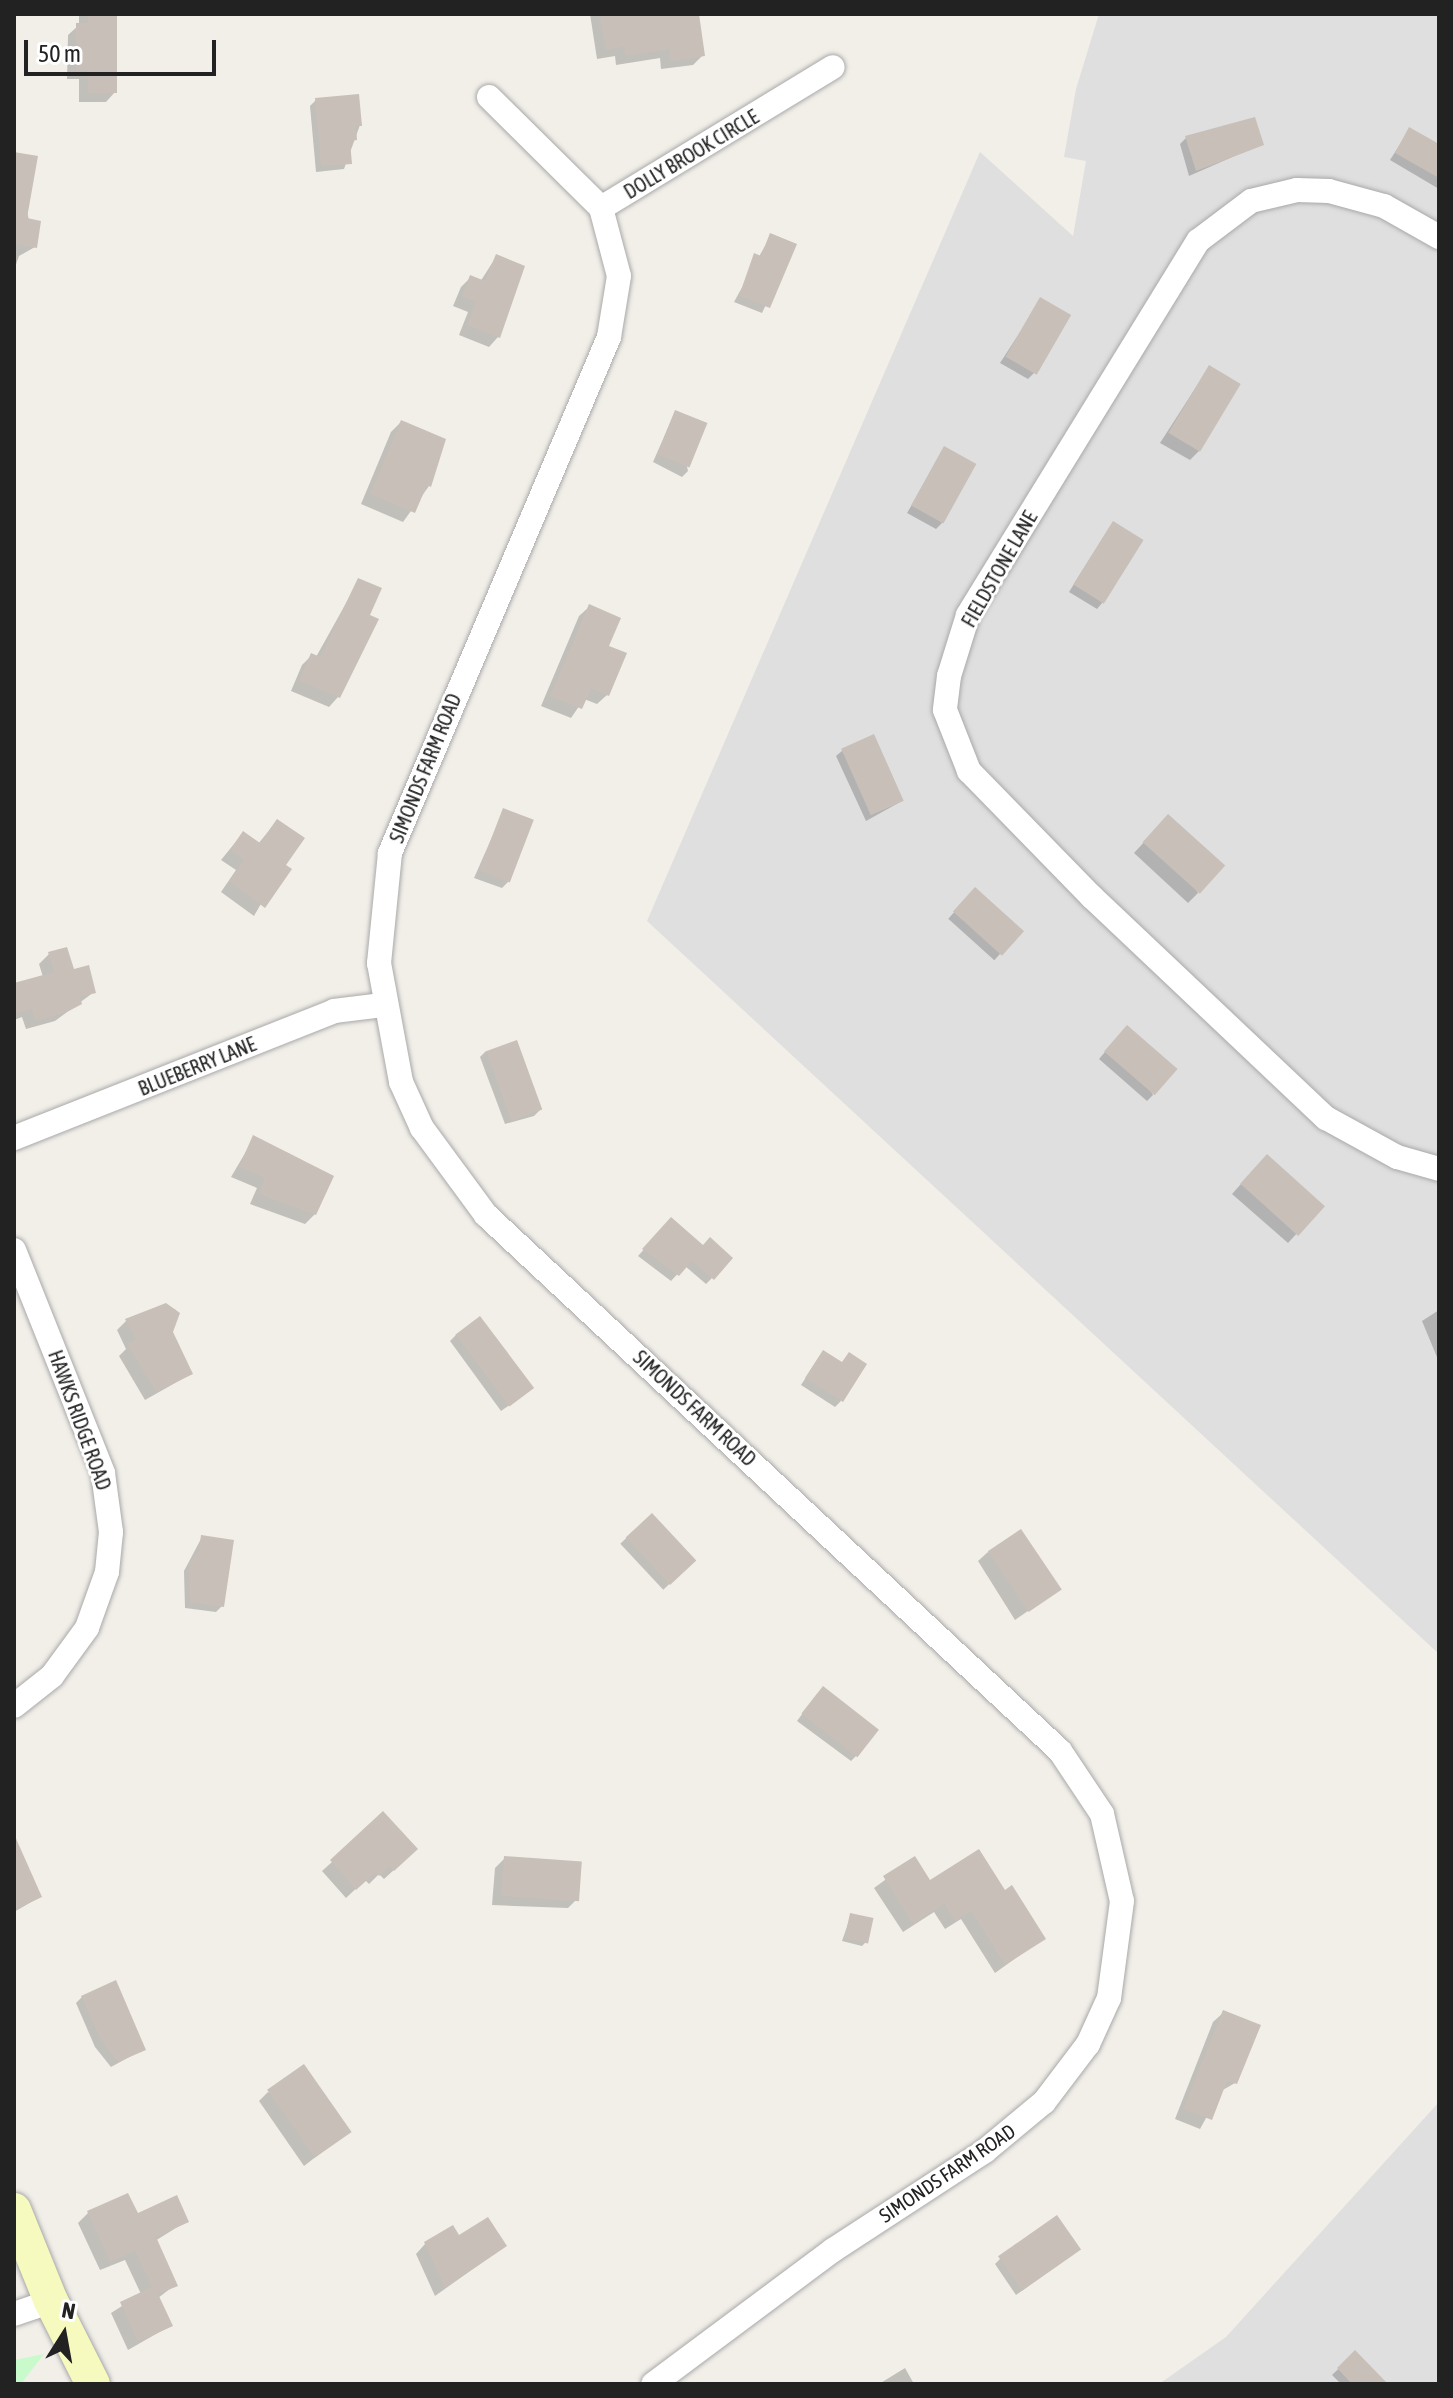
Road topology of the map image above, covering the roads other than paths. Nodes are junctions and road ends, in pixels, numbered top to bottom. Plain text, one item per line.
1 (833, 67) dead end
2 (489, 97) dead end
3 (601, 208) junction
4 (1439, 237) edge
5 (383, 1005) junction
6 (14, 1138) edge
7 (1439, 1169) edge
8 (14, 1250) edge
9 (14, 1706) edge
10 (14, 2210) edge
11 (51, 2301) junction
12 (14, 2314) edge
13 (93, 2384) edge
14 (653, 2384) edge

1 - 3 street, DOLLY BROOK CIRCLE
2 - 3 street, DOLLY BROOK CIRCLE
3 - 5 street, SIMONDS FARM ROAD
4 - 7 street, FIELDSTONE LANE
5 - 6 street, BLUEBERRY LANE
5 - 14 street, SIMONDS FARM ROAD
8 - 9 street, HAWKS RIDGE ROAD
10 - 11 main road
11 - 12 street
11 - 13 main road

